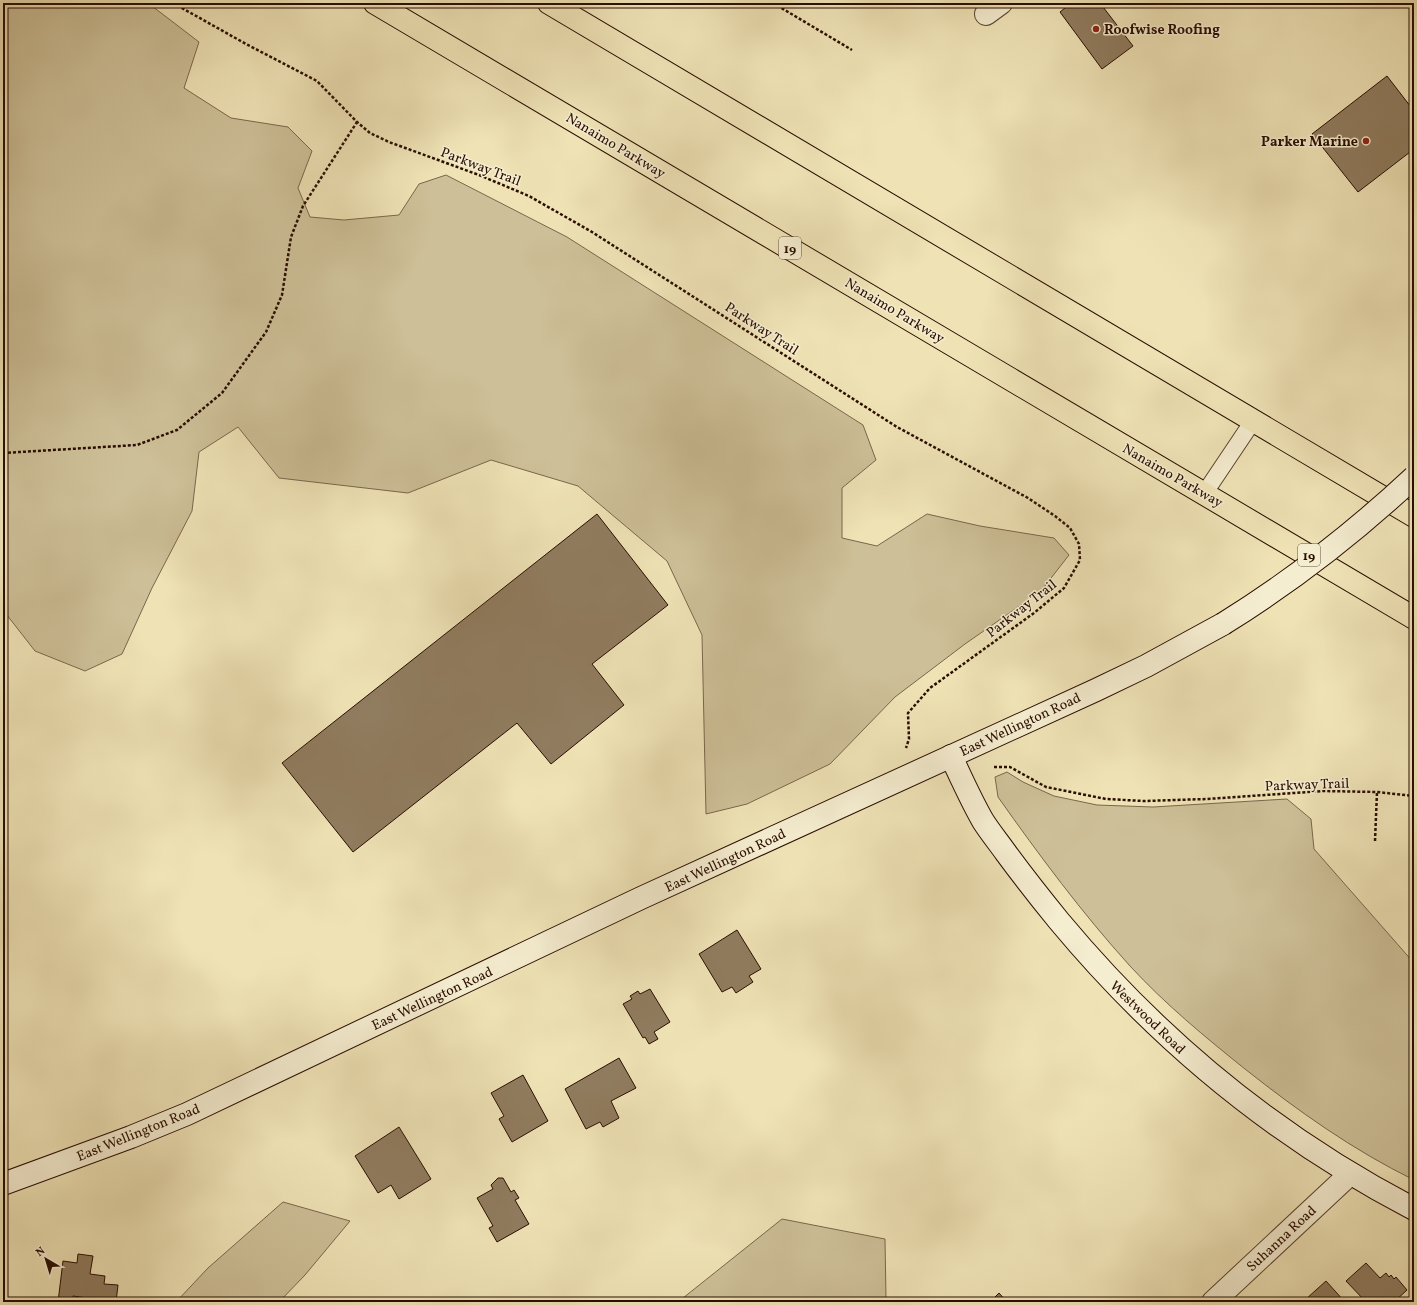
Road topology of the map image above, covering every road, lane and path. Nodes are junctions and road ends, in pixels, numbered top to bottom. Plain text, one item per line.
1 (173, 3) edge
2 (375, 3) edge
3 (549, 3) edge
4 (773, 3) edge
5 (852, 50) dead end
6 (357, 122) junction
7 (1253, 421) junction
8 (3, 453) edge
9 (1414, 477) edge
10 (1204, 494) junction
11 (1414, 516) edge
12 (1414, 618) edge
13 (904, 754) dead end
14 (951, 756) junction
15 (991, 767) dead end
16 (1377, 792) junction
17 (1414, 796) edge
18 (1375, 841) dead end
19 (1350, 1174) junction
20 (3, 1184) edge
21 (1414, 1209) edge
22 (1213, 1302) edge

1 - 6 path, Parkway Trail
2 - 10 highway, Nanaimo Parkway / 19
3 - 7 highway
4 - 5 path
6 - 8 path
6 - 13 path, Parkway Trail
7 - 10 lane
7 - 11 highway
9 - 14 street, East Wellington Road, bridge
10 - 12 highway, Nanaimo Parkway / 19
14 - 19 street, Westwood Road
14 - 20 street, East Wellington Road
15 - 16 path, Parkway Trail
16 - 17 path, Parkway Trail
16 - 18 path
19 - 21 street, Westwood Road
19 - 22 street, Suhanna Road

